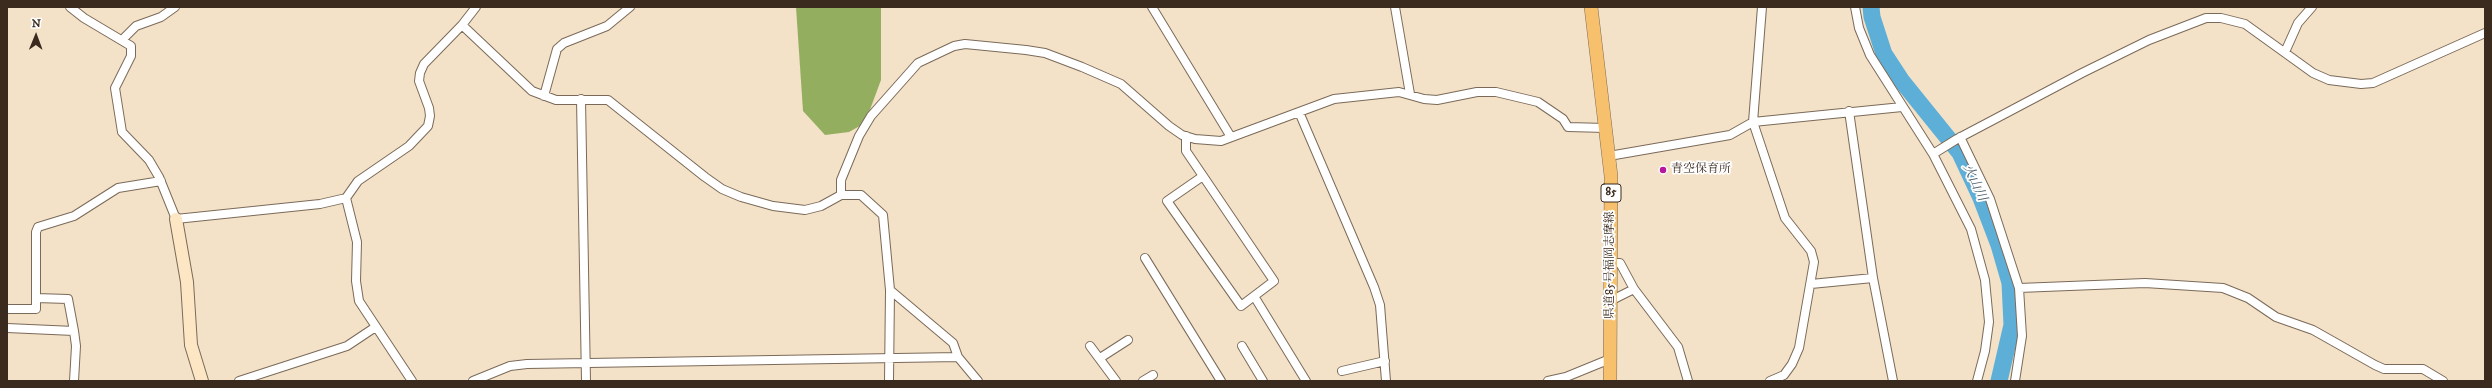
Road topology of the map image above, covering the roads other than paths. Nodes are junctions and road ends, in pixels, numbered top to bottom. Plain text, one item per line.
1 (70, 7) edge
2 (175, 7) edge
3 (476, 7) edge
4 (630, 7) edge
5 (1152, 7) edge
6 (1395, 7) edge
7 (1591, 7) edge
8 (1762, 7) edge
9 (1855, 7) edge
10 (2312, 7) edge
11 (462, 25) junction
12 (2485, 33) edge
13 (122, 40) junction
14 (2285, 52) junction
15 (1410, 94) junction
16 (544, 96) junction
17 (581, 99) junction
18 (1902, 107) junction
19 (1849, 111) junction
20 (1299, 112) junction
21 (1753, 122) junction
22 (1606, 128) junction
23 (1186, 136) junction
24 (1231, 137) junction
25 (1958, 138) junction
26 (1933, 154) junction
27 (1609, 156) junction
28 (1203, 176) junction
29 (161, 181) junction
30 (841, 195) junction
31 (346, 198) junction
32 (176, 219) junction
33 (1145, 258) dead end
34 (1611, 263) junction
35 (1873, 278) junction
36 (1811, 284) junction
37 (2019, 288) junction
38 (1634, 289) junction
39 (890, 290) junction
40 (1254, 296) junction
41 (36, 298) junction
42 (1610, 301) junction
43 (7, 309) edge
44 (7, 328) edge
45 (374, 328) junction
46 (74, 331) junction
47 (1128, 340) dead end
48 (1090, 346) dead end
49 (1242, 346) dead end
50 (958, 357) junction
51 (889, 358) junction
52 (1100, 358) junction
53 (1610, 359) junction
54 (1385, 361) junction
55 (586, 363) junction
56 (1342, 371) dead end
57 (1153, 375) dead end
58 (74, 381) edge
59 (202, 381) edge
60 (239, 381) edge
61 (412, 381) edge
62 (473, 381) edge
63 (586, 381) edge
64 (889, 381) edge
65 (978, 381) edge
66 (1116, 381) edge
67 (1143, 381) edge
68 (1222, 381) edge
69 (1263, 381) edge
70 (1306, 381) edge
71 (1386, 381) edge
72 (1548, 381) edge
73 (1610, 381) edge
74 (1688, 381) edge
75 (1770, 381) edge
76 (1893, 381) edge
77 (1977, 381) edge
78 (2015, 381) edge
79 (2443, 381) edge

1 - 13 street
2 - 13 street
3 - 11 street
4 - 16 street
5 - 24 street
6 - 15 street
7 - 22 main road, 県道85号福岡志摩線 / 85
8 - 21 street
9 - 18 street
10 - 14 street
11 - 16 street
11 - 31 street
12 - 14 street
13 - 29 street
14 - 25 street
15 - 20 street
15 - 22 street
16 - 17 street
17 - 30 street
17 - 55 street
18 - 19 street
18 - 26 street
19 - 21 street
19 - 35 street
20 - 24 street
20 - 54 street
21 - 27 street
21 - 36 street
22 - 27 main road, 県道85号福岡志摩線 / 85
23 - 24 street
23 - 28 street
23 - 30 street
25 - 26 street
25 - 37 street
26 - 77 street
27 - 34 main road, 県道85号福岡志摩線 / 85
28 - 40 street
28 - 40 street
29 - 32 street
29 - 41 street
30 - 39 street
31 - 32 street
31 - 45 street
32 - 59 street
33 - 68 street
34 - 38 street
34 - 42 main road, 県道85号福岡志摩線 / 85
35 - 36 street
35 - 76 street
36 - 75 street
37 - 78 street
37 - 79 street
38 - 42 street
38 - 74 street
39 - 50 street
39 - 51 street
40 - 70 street
41 - 43 street
41 - 46 street
42 - 53 main road, 県道85号福岡志摩線 / 85
44 - 46 street
45 - 60 street
45 - 61 street
46 - 58 street
47 - 52 street
48 - 52 street
49 - 69 street
50 - 51 street
50 - 65 street
51 - 55 street
51 - 64 street
52 - 66 street
53 - 72 street
53 - 73 main road, 県道85号福岡志摩線 / 85
54 - 56 street
54 - 71 street
55 - 62 street
55 - 63 street
57 - 67 street

